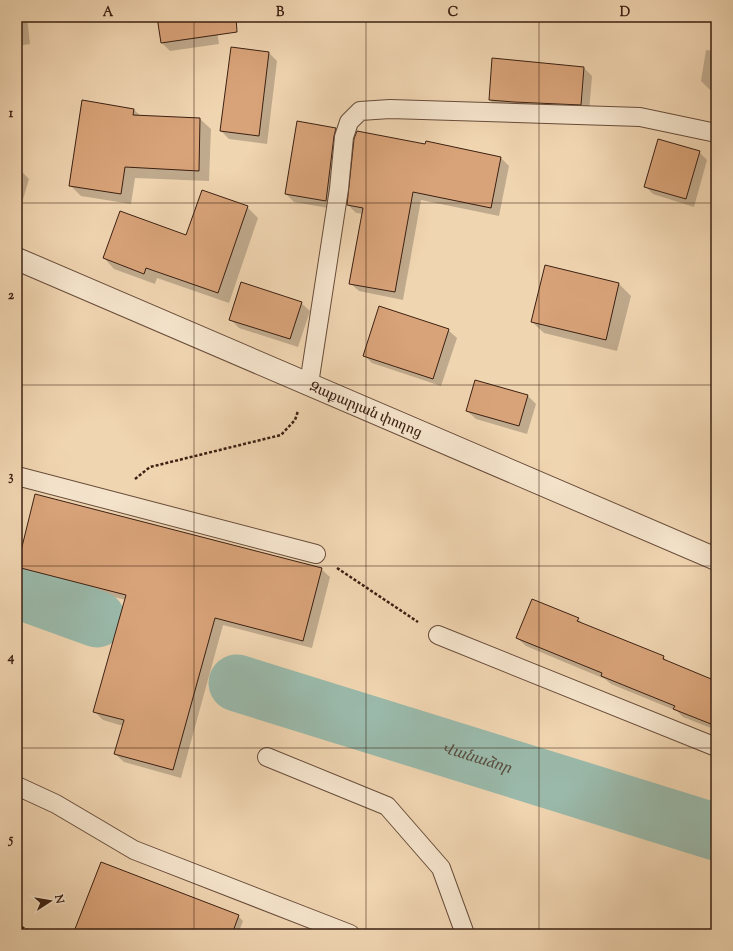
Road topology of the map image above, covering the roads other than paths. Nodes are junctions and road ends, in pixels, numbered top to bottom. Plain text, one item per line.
1 (716, 133) edge
2 (17, 259) edge
3 (309, 384) junction
4 (17, 476) edge
5 (316, 554) road end
6 (716, 559) edge
7 (438, 635) road end
8 (716, 747) edge
9 (267, 757) dead end
10 (17, 786) edge
11 (350, 934) edge
12 (465, 934) edge

1 - 3 lane
2 - 3 street, Զաքարյան փողոց
3 - 6 street, Զաքարյան փողոց
4 - 5 lane
7 - 8 lane
9 - 12 lane
10 - 11 lane

